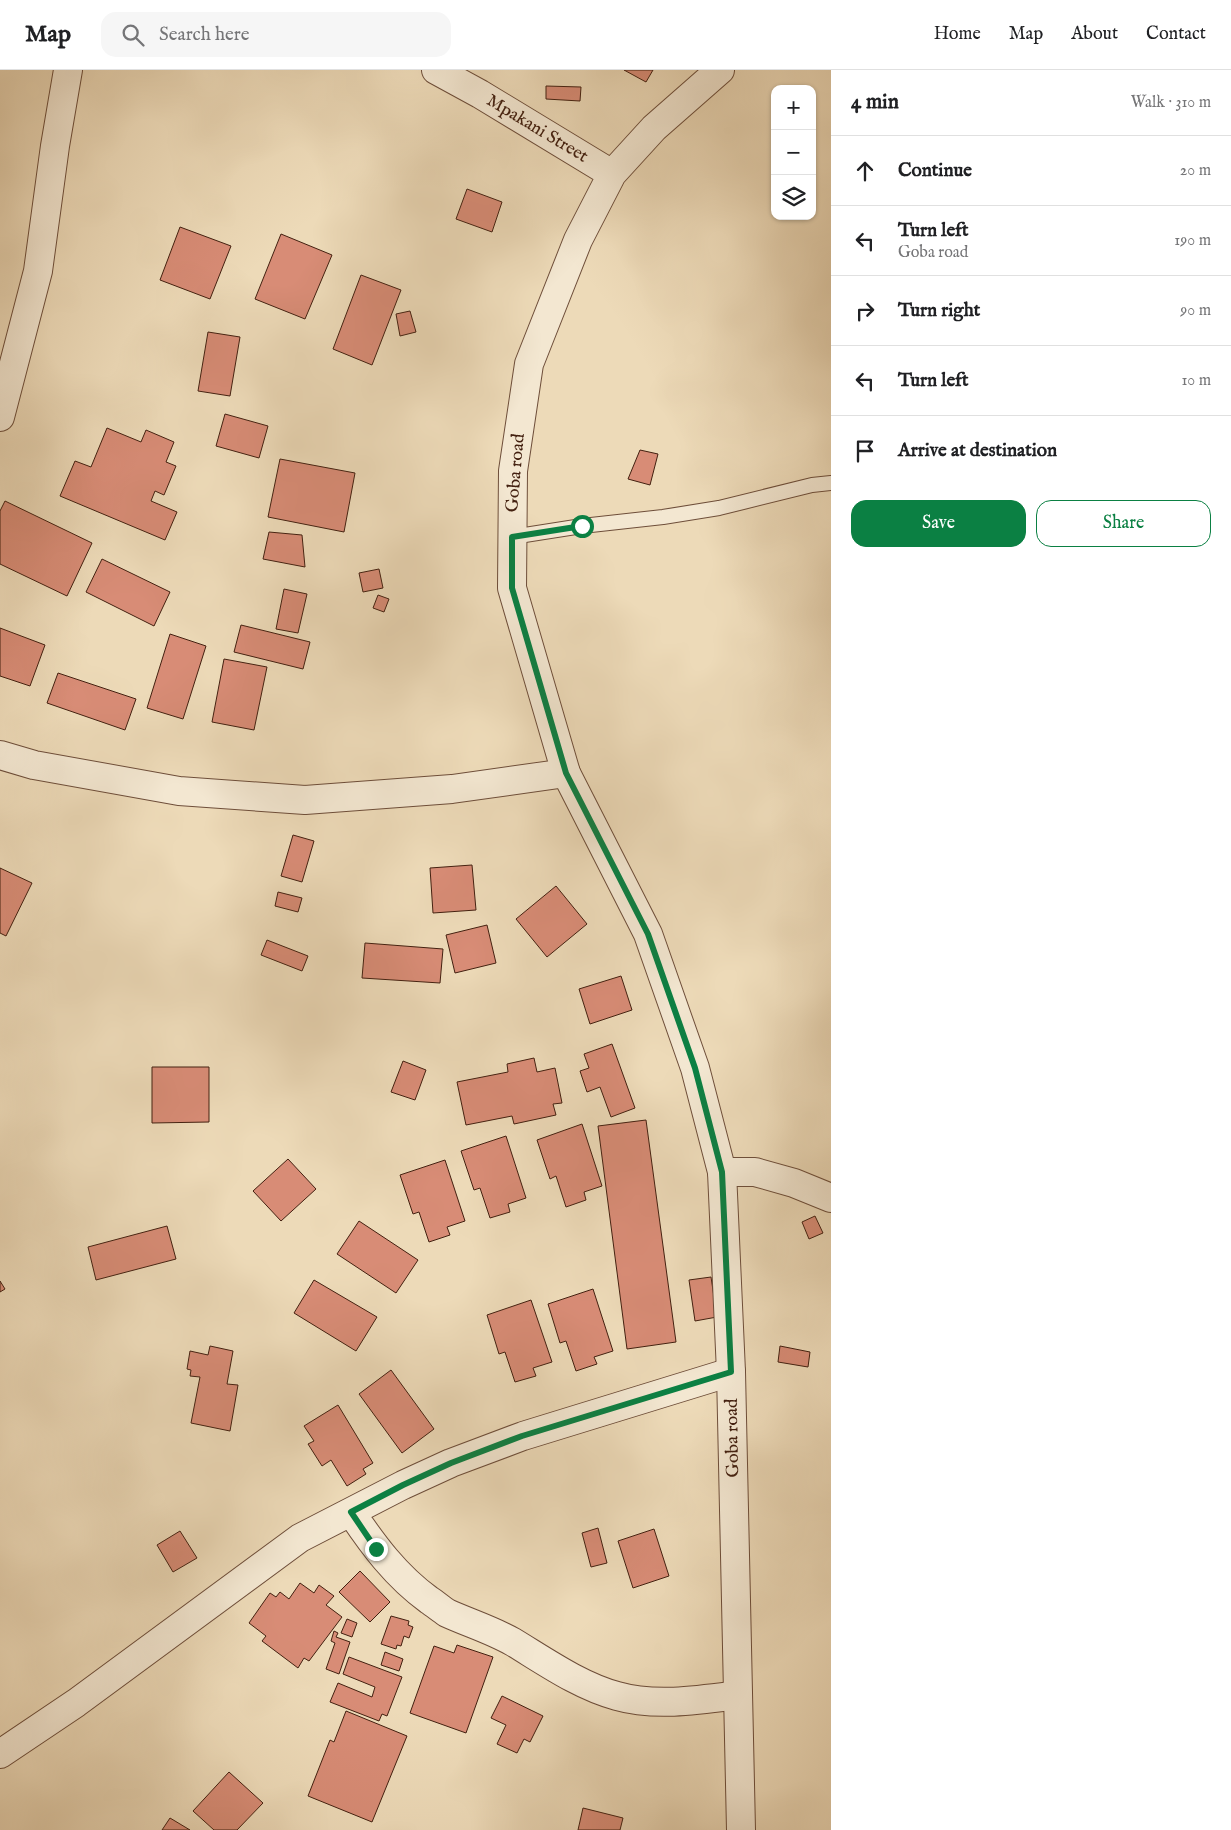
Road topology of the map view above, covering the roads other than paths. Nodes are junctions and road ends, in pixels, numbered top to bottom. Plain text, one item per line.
1 (68, 70) edge
2 (436, 70) edge
3 (720, 70) edge
4 (612, 174) junction
5 (0, 417) edge
6 (831, 483) edge
7 (512, 537) junction
8 (0, 755) edge
9 (566, 773) junction
10 (722, 1172) junction
11 (831, 1198) edge
12 (731, 1372) junction
13 (351, 1512) junction
14 (738, 1695) junction
15 (0, 1754) edge
16 (741, 1830) edge

1 - 5 street
2 - 4 street, Mpakani Street
3 - 4 street, Goba road
4 - 7 street, Goba road
6 - 7 lane
7 - 9 street, Goba road
8 - 9 street
9 - 10 street, Goba road
10 - 11 street
10 - 12 street, Goba road
12 - 13 street
12 - 14 street, Goba road
13 - 14 street
13 - 15 street
14 - 16 street, Goba road

